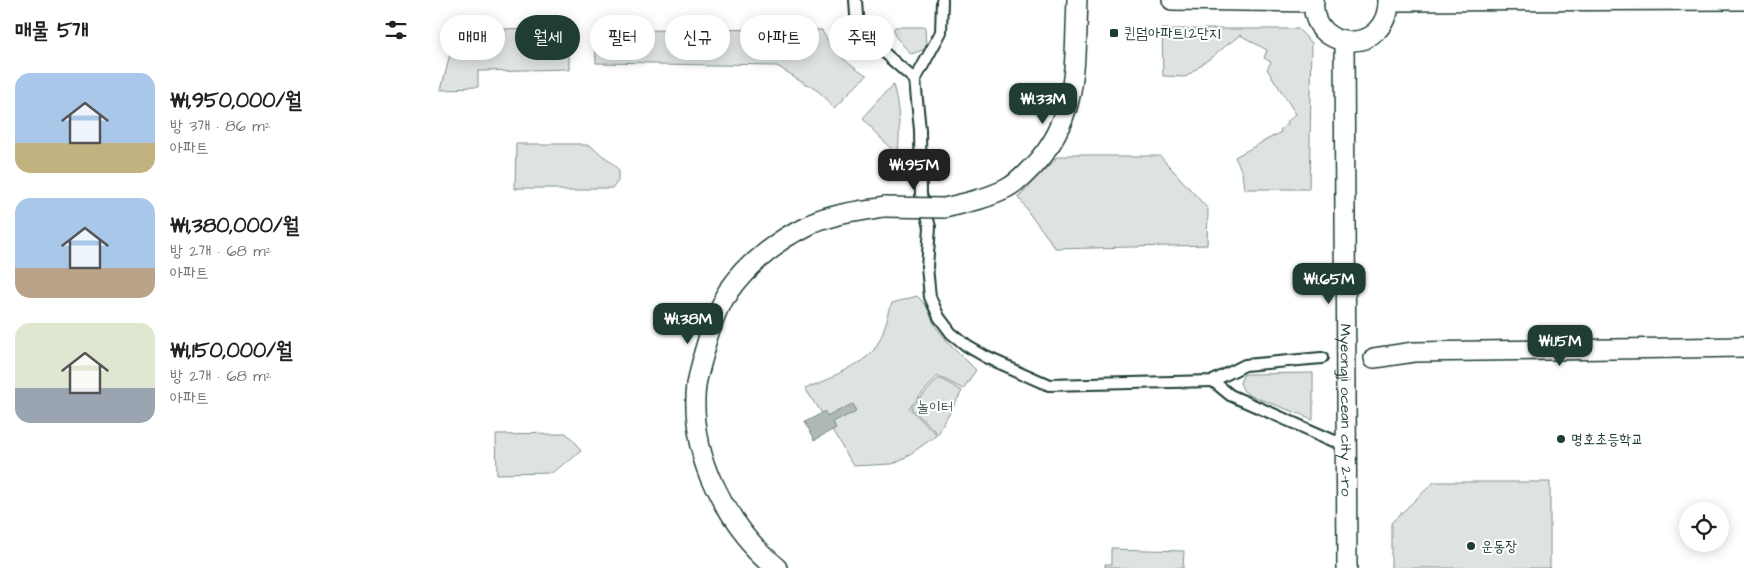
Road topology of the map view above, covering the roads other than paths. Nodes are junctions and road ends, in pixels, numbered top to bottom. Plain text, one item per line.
1 (855, 0) edge
2 (942, 0) edge
3 (1077, 0) edge
4 (1172, 0) edge
5 (1722, 0) edge
6 (1744, 0) edge
7 (1314, 1) edge
8 (1390, 1) edge
9 (1345, 41) junction
10 (915, 80) junction
11 (1744, 347) edge
12 (1321, 358) dead end
13 (1374, 358) dead end
14 (1213, 381) junction
15 (1347, 446) junction
16 (777, 568) edge
17 (1347, 568) edge

1 - 10 lane
2 - 10 lane
3 - 16 street, bridge
4 - 7 street
5 - 6 street
5 - 8 street
7 - 9 street
8 - 9 street
9 - 15 street, Myeongji ocean city 2-ro
10 - 14 lane
11 - 13 street
12 - 14 lane
14 - 15 lane
15 - 17 street, Myeongji ocean city 2-ro

